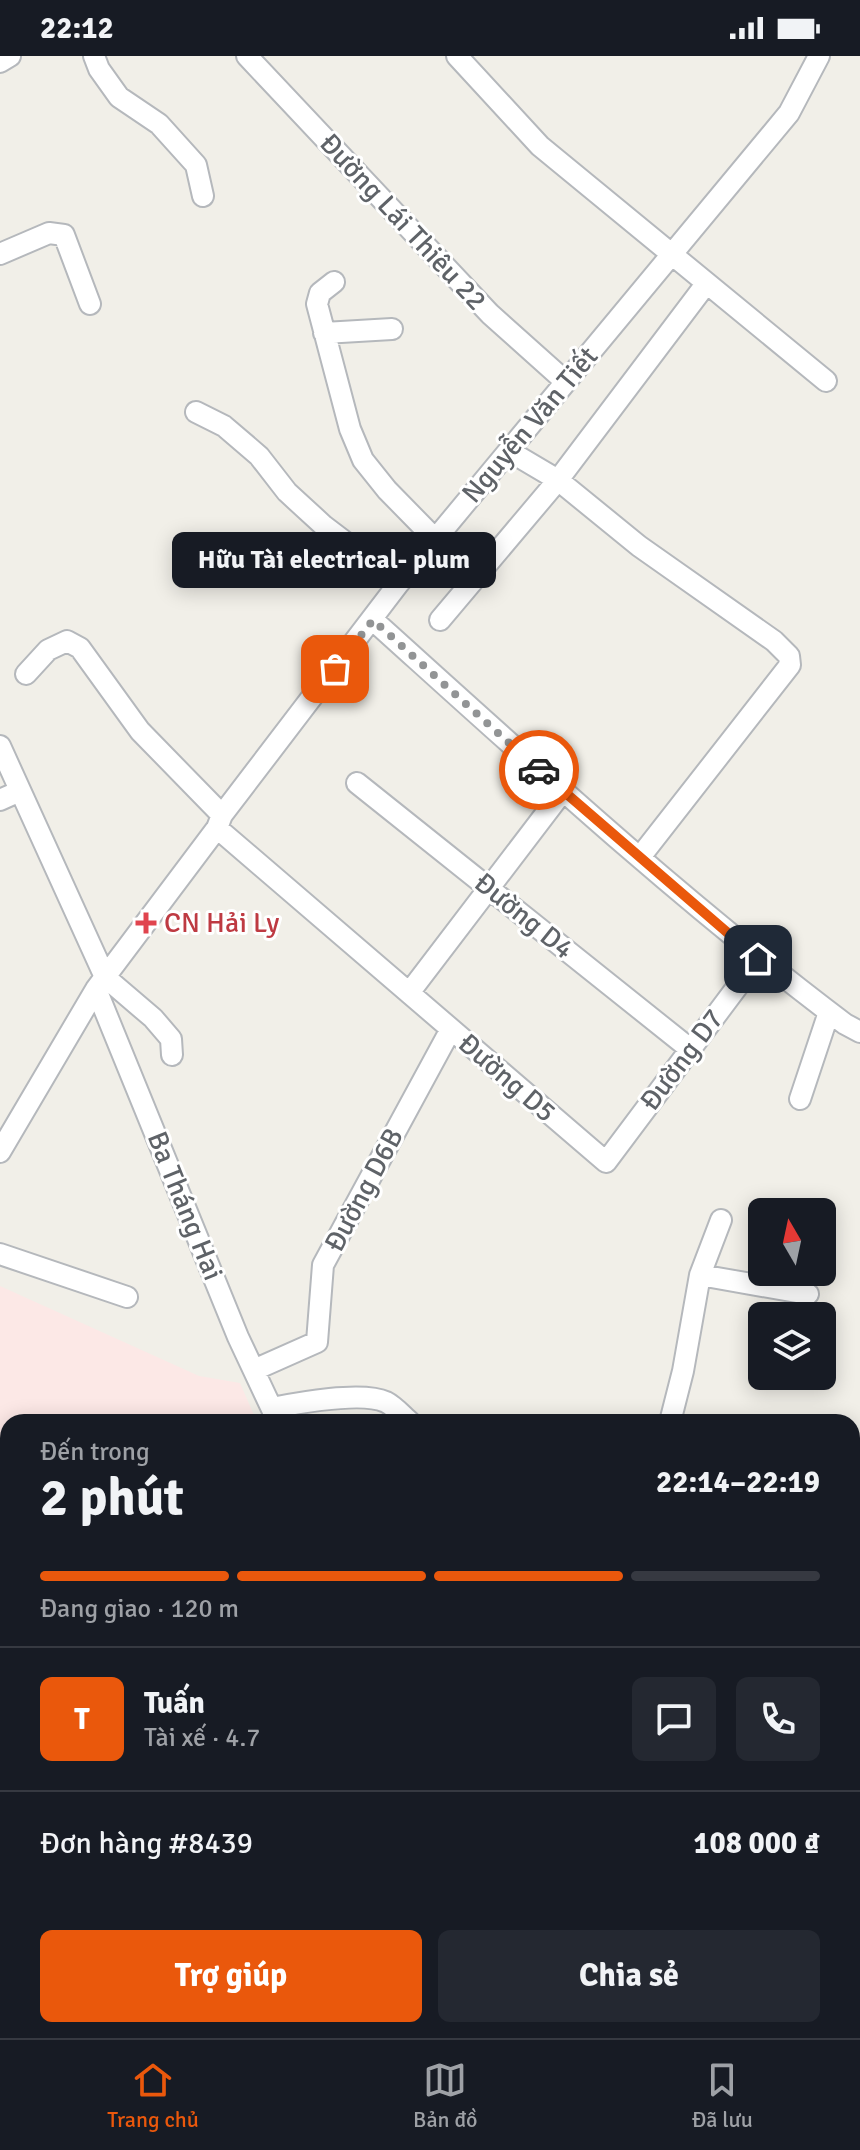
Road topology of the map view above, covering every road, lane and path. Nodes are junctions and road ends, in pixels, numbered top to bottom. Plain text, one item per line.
1 (10, 56) edge
2 (94, 56) edge
3 (247, 56) edge
4 (457, 56) edge
5 (819, 56) edge
6 (0, 62) edge
7 (203, 196) dead end
8 (0, 254) edge
9 (670, 256) junction
10 (334, 282) dead end
11 (706, 284) junction
12 (90, 304) dead end
13 (392, 329) dead end
14 (324, 333) junction
15 (826, 381) dead end
16 (566, 382) junction
17 (196, 412) dead end
18 (509, 451) junction
19 (558, 480) junction
20 (435, 539) junction
21 (399, 583) junction
22 (373, 620) junction
23 (440, 620) dead end
24 (26, 674) dead end
25 (0, 746) edge
26 (357, 783) dead end
27 (20, 791) junction
28 (563, 791) junction
29 (0, 800) edge
30 (220, 822) junction
31 (640, 857) junction
32 (489, 888) junction
33 (758, 959) junction
34 (100, 983) junction
35 (409, 993) junction
36 (829, 1012) junction
37 (451, 1029) junction
38 (860, 1032) edge
39 (690, 1049) junction
40 (172, 1055) dead end
41 (800, 1099) dead end
42 (0, 1152) edge
43 (606, 1162) joint
44 (721, 1220) dead end
45 (0, 1254) edge
46 (700, 1275) junction
47 (808, 1294) dead end
48 (127, 1297) dead end
49 (254, 1370) junction
50 (275, 1414) edge
51 (278, 1414) edge
52 (400, 1414) edge
53 (672, 1414) edge

1 - 6 street
2 - 7 street
3 - 16 street, Đường Lái Thiêu 22
4 - 9 street
5 - 9 street, Nguyễn Văn Tiết
8 - 12 street
9 - 11 street
9 - 16 street, Nguyễn Văn Tiết
10 - 14 street
11 - 15 street
11 - 19 street
13 - 14 street
14 - 20 street
16 - 18 street, Nguyễn Văn Tiết
17 - 21 street
18 - 19 street
18 - 20 street, Nguyễn Văn Tiết
19 - 23 street
19 - 31 street
20 - 21 street, Nguyễn Văn Tiết
21 - 22 street, Nguyễn Văn Tiết
22 - 28 street
22 - 30 street, Nguyễn Văn Tiết
24 - 30 street, Đường D5
25 - 27 street, Ba Tháng Hai
26 - 32 street, Đường D4
27 - 29 street
27 - 34 street, Ba Tháng Hai
28 - 31 street
28 - 32 street
30 - 34 street, Nguyễn Văn Tiết
30 - 35 street, Đường D5
31 - 33 street
32 - 35 street
32 - 39 street, Đường D4
33 - 36 street
33 - 39 street, Đường D7
34 - 40 street
34 - 42 street, Nguyễn Văn Tiết
34 - 49 street, Ba Tháng Hai
35 - 37 street, Đường D5
36 - 38 street
36 - 41 street
37 - 43 street, Đường D5
37 - 49 street, Đường D6B
39 - 43 street, Đường D7
44 - 46 street
45 - 48 street
46 - 47 street
46 - 53 street
49 - 50 street, Ba Tháng Hai
51 - 52 street

